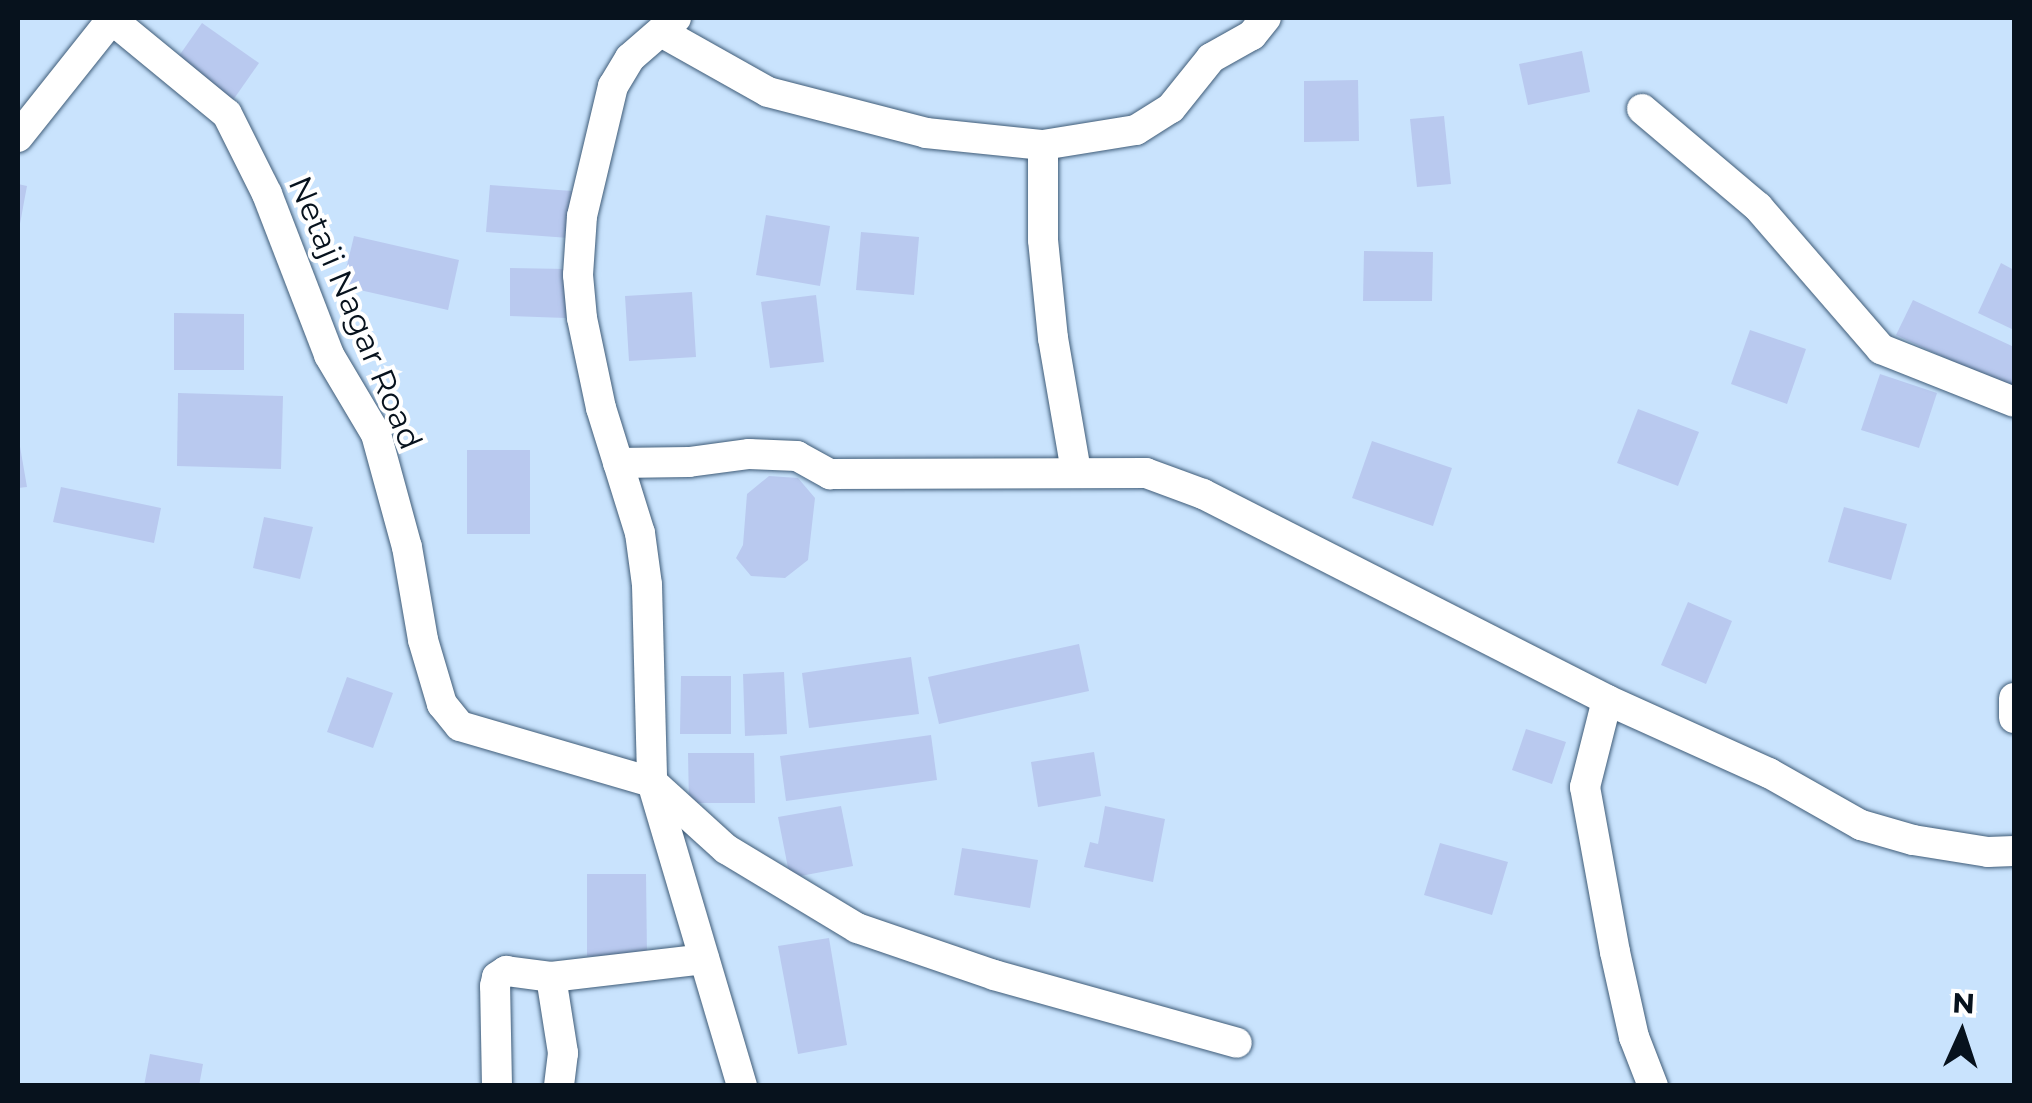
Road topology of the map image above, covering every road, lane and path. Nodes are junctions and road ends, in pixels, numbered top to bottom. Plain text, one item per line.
1 (111, 18) edge
2 (1266, 18) edge
3 (669, 25) edge
4 (1642, 109) dead end
5 (18, 136) edge
6 (1043, 144) junction
7 (2014, 402) edge
8 (618, 462) junction
9 (1076, 471) junction
10 (2014, 698) edge
11 (1608, 700) junction
12 (2014, 718) edge
13 (652, 782) junction
14 (2014, 851) edge
15 (704, 958) junction
16 (550, 976) junction
17 (1237, 1043) dead end
18 (497, 1086) edge
19 (559, 1086) edge
20 (742, 1086) edge
21 (1653, 1086) edge

1 - 5 street
1 - 13 street, Netaji Nagar Road
2 - 6 street
3 - 6 street
3 - 8 street
4 - 7 street
6 - 9 street
8 - 9 street
8 - 13 street
9 - 11 street
10 - 12 street
11 - 14 street
11 - 21 street
13 - 15 street
13 - 17 street
15 - 16 street
15 - 20 street
16 - 18 street
16 - 19 street

